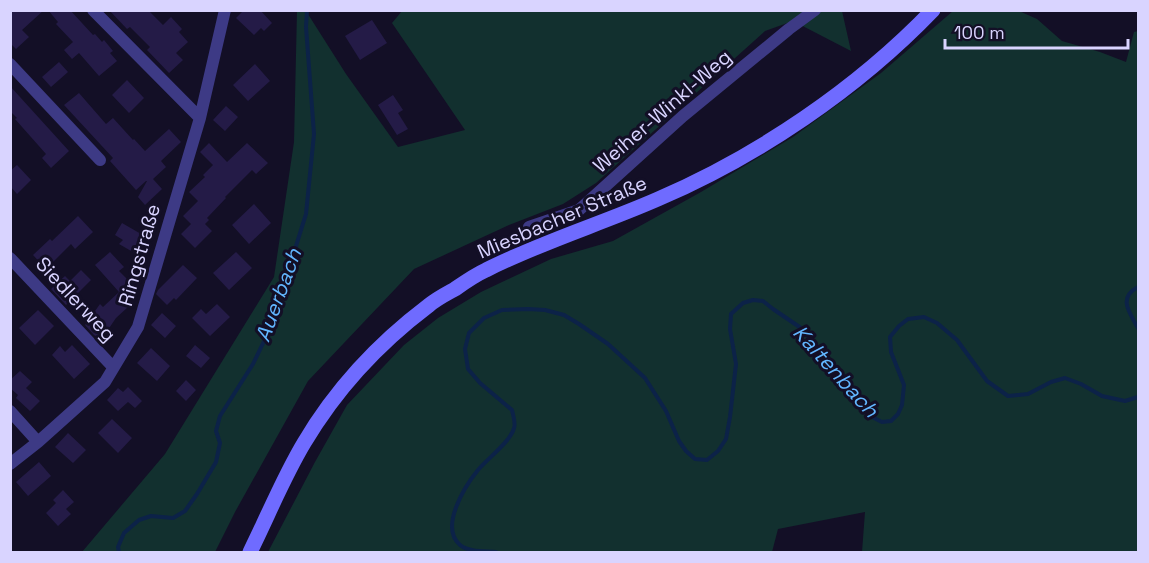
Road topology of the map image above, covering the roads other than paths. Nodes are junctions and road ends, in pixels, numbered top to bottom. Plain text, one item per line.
1 (93, 10) edge
2 (225, 10) edge
3 (814, 10) edge
4 (933, 10) edge
5 (10, 64) edge
6 (200, 118) junction
7 (100, 160) dead end
8 (529, 227) dead end
9 (10, 258) edge
10 (113, 367) junction
11 (10, 411) edge
12 (38, 442) junction
13 (10, 464) edge
14 (250, 552) edge

1 - 6 street
2 - 6 street, Ringstraße
3 - 8 street, Weiher-Winkl-Weg
4 - 14 main road, Miesbacher Straße
5 - 7 street
6 - 10 street, Ringstraße
9 - 10 street, Siedlerweg
10 - 12 street, Ringstraße
11 - 12 street
12 - 13 street, Ringstraße

